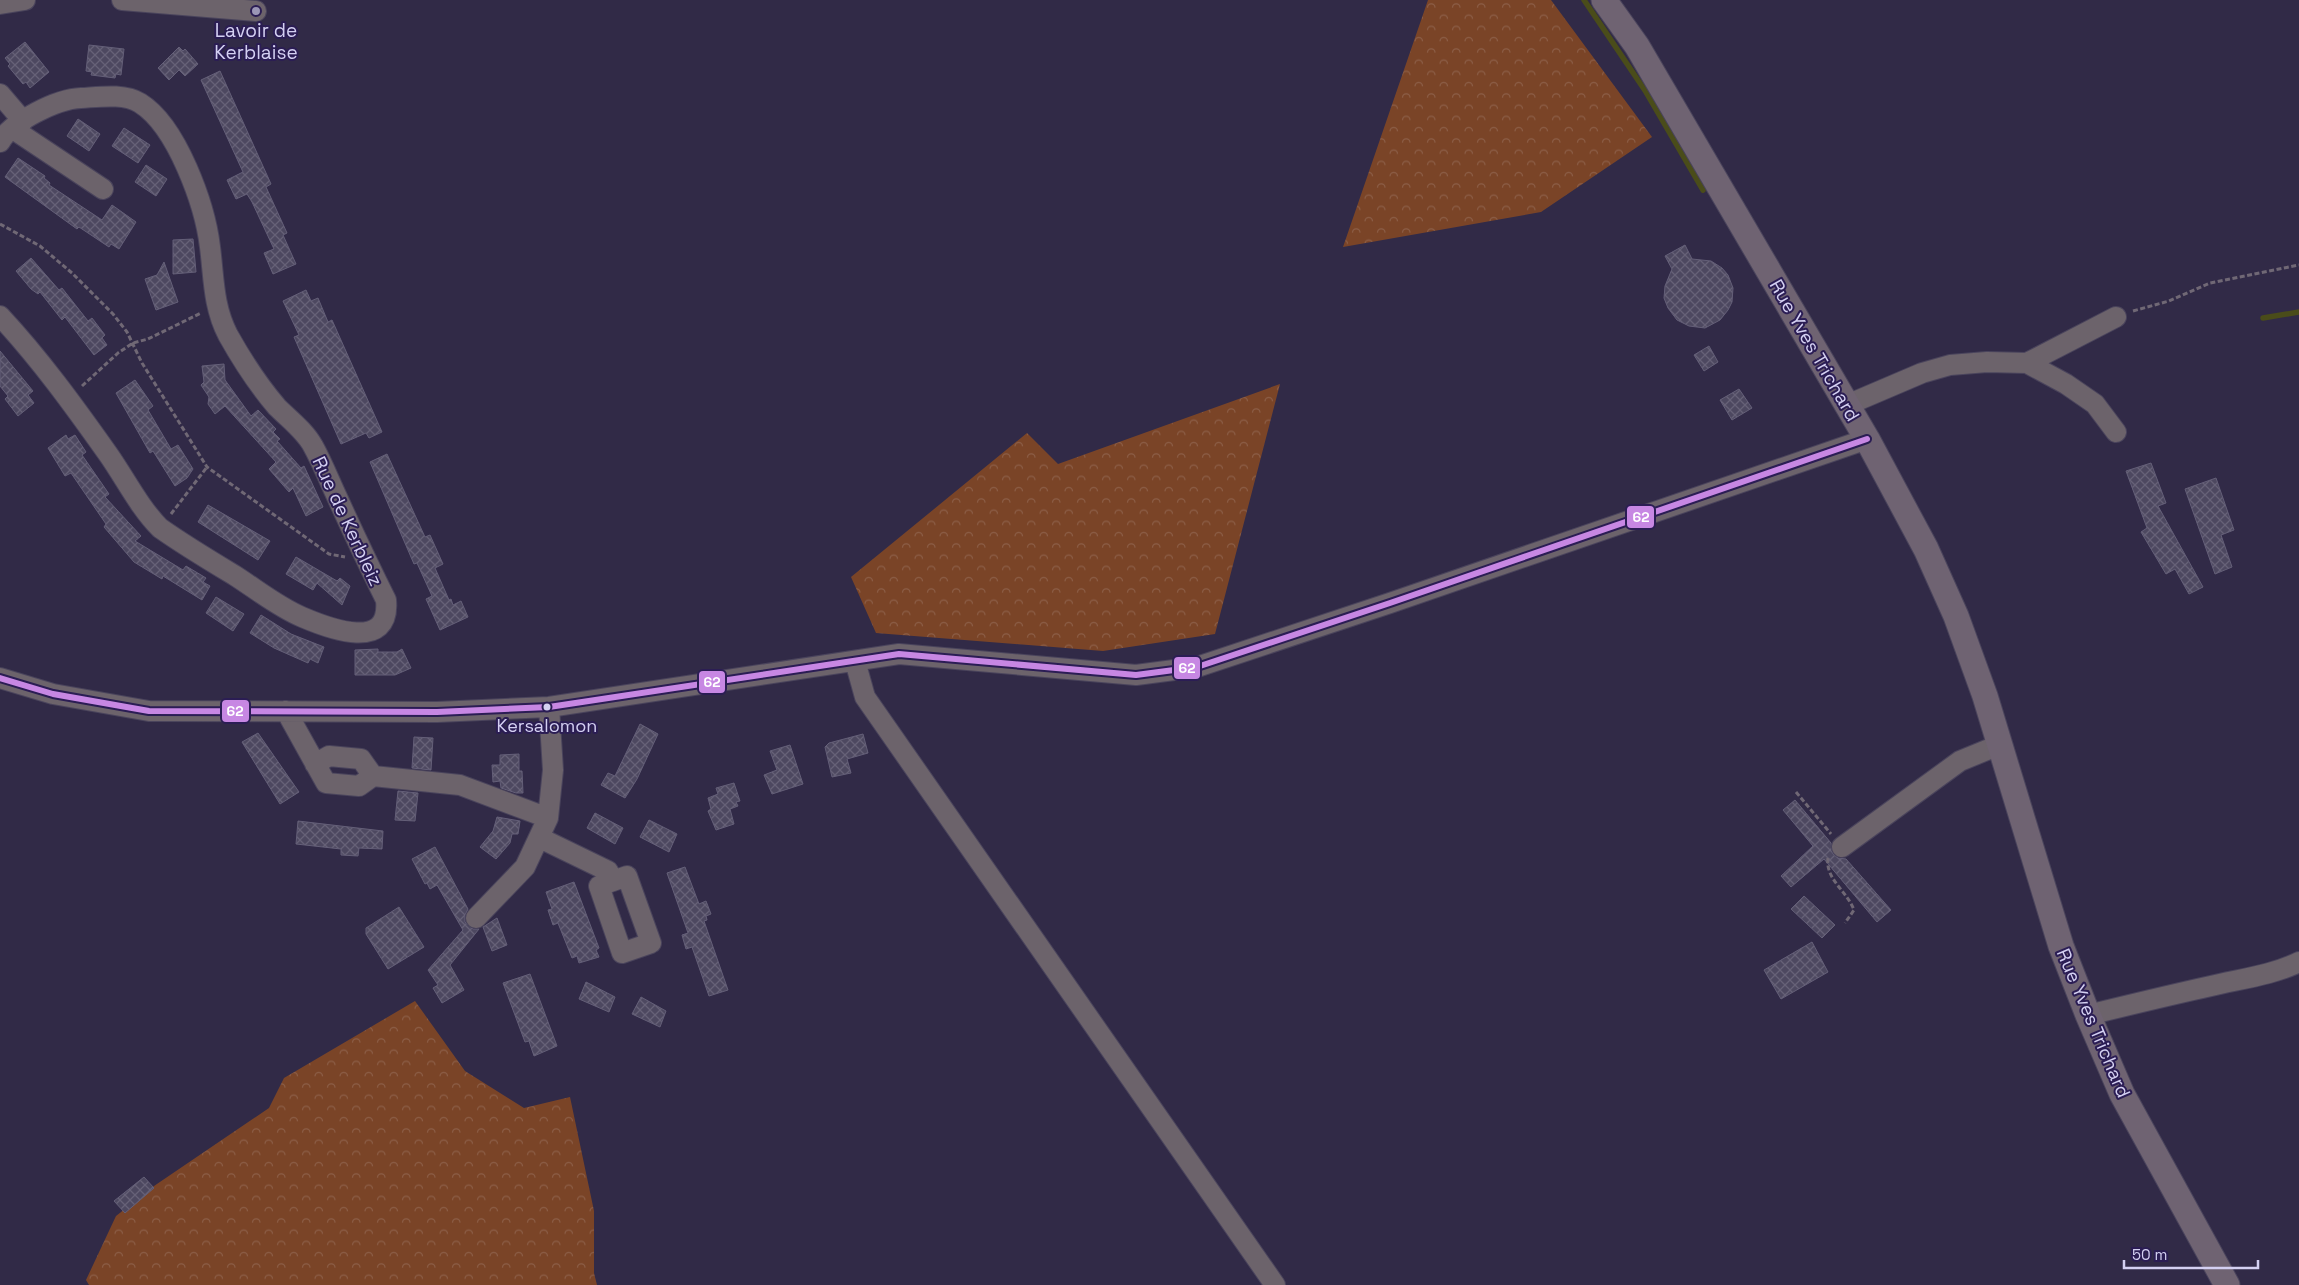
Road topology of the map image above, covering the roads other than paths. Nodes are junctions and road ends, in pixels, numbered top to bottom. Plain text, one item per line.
1 (25, 0) edge
2 (122, 0) edge
3 (1604, 0) edge
4 (0, 4) edge
5 (256, 11) dead end
6 (0, 94) edge
7 (12, 131) edge
8 (103, 189) dead end
9 (0, 316) edge
10 (2116, 317) road end
11 (2027, 363) junction
12 (1847, 406) junction
13 (2116, 432) dead end
14 (1868, 439) junction
15 (855, 661) junction
16 (0, 678) edge
17 (549, 707) junction
18 (286, 712) junction
19 (1999, 745) junction
20 (315, 764) junction
21 (373, 776) junction
22 (548, 818) junction
23 (540, 838) junction
24 (1842, 847) road end
25 (613, 881) dead end
26 (476, 918) dead end
27 (2299, 962) edge
28 (2088, 1015) junction
29 (1275, 1285) edge
30 (2227, 1285) edge

1 - 4 street
2 - 5 street
3 - 12 main road, Rue Yves Trichard
6 - 7 street
7 - 8 street
7 - 9 street, Rue de Kerbleiz
10 - 11 street
11 - 12 street
11 - 13 street
12 - 14 main road, Rue Yves Trichard
14 - 15 street
14 - 19 main road, Rue Yves Trichard
15 - 17 street
15 - 29 street
16 - 18 street
17 - 18 street
17 - 22 street
18 - 20 street
19 - 24 street
19 - 28 main road, Rue Yves Trichard
20 - 21 street
20 - 21 street
21 - 22 street
22 - 23 street
23 - 25 street
23 - 26 street
27 - 28 street
28 - 30 main road, Rue Yves Trichard

